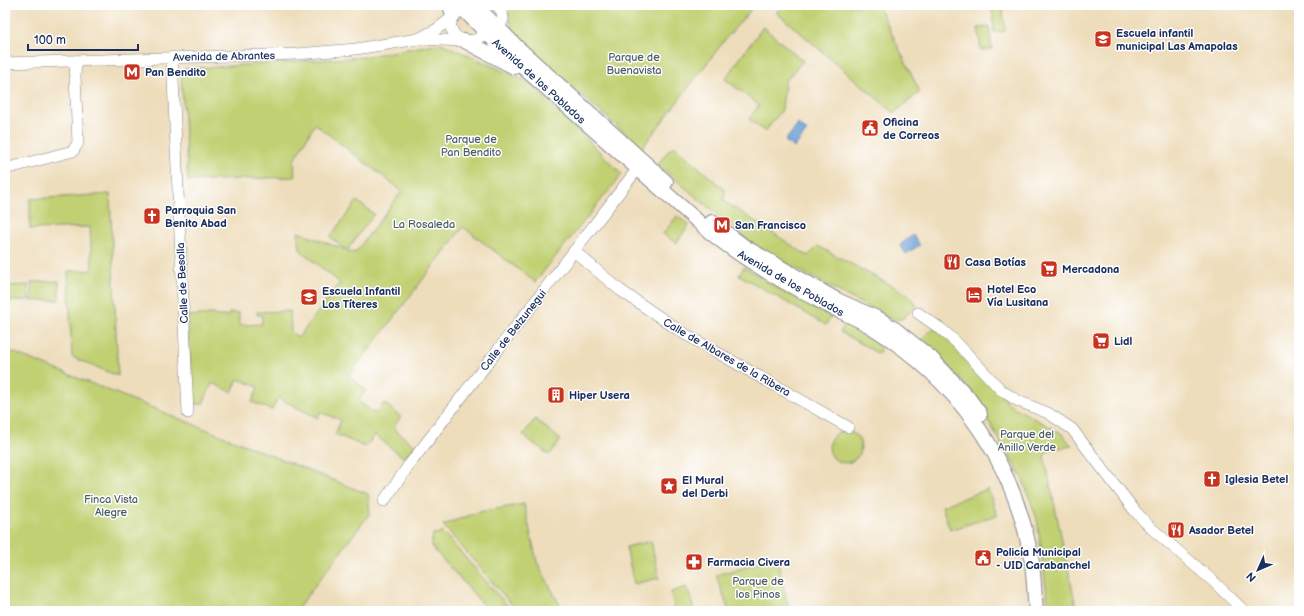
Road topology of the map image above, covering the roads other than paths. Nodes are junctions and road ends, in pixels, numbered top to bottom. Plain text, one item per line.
1 (497, 5) edge
2 (462, 8) edge
3 (494, 28) junction
4 (418, 39) junction
5 (465, 42) junction
6 (172, 57) junction
7 (76, 61) junction
8 (5, 63) edge
9 (543, 84) junction
10 (640, 165) junction
11 (5, 169) edge
12 (574, 251) junction
13 (918, 313) dead end
14 (876, 323) junction
15 (901, 325) dead end
16 (920, 339) dead end
17 (887, 348) dead end
18 (904, 362) dead end
19 (928, 362) junction
20 (188, 413) dead end
21 (848, 426) dead end
22 (384, 501) dead end
23 (1036, 611) edge
24 (1044, 611) edge
25 (1244, 611) edge

1 - 3 street
2 - 3 main road, Avenida de los Poblados
2 - 4 street, Avenida de Abrantes
2 - 5 street
3 - 5 street, Avenida de Abrantes
3 - 9 main road, Avenida de los Poblados
3 - 10 main road, Avenida de los Poblados
4 - 5 street, Avenida de Abrantes
4 - 6 street, Avenida de Abrantes
5 - 9 main road
6 - 7 street, Avenida de Abrantes
6 - 20 street, Calle de Besolla
7 - 8 street, Avenida de Abrantes
7 - 11 street
9 - 10 main road, Avenida de los Poblados
10 - 12 street, Calle de Belzunegui
10 - 14 main road, Avenida de los Poblados
12 - 21 street, Calle de Albares de la Ribera
12 - 22 street, Calle de Belzunegui
13 - 25 street
14 - 15 main road
14 - 17 main road
14 - 19 main road, Avenida de los Poblados
16 - 19 main road
18 - 19 main road
19 - 23 main road, Avenida de los Poblados
19 - 24 main road, Avenida de los Poblados

